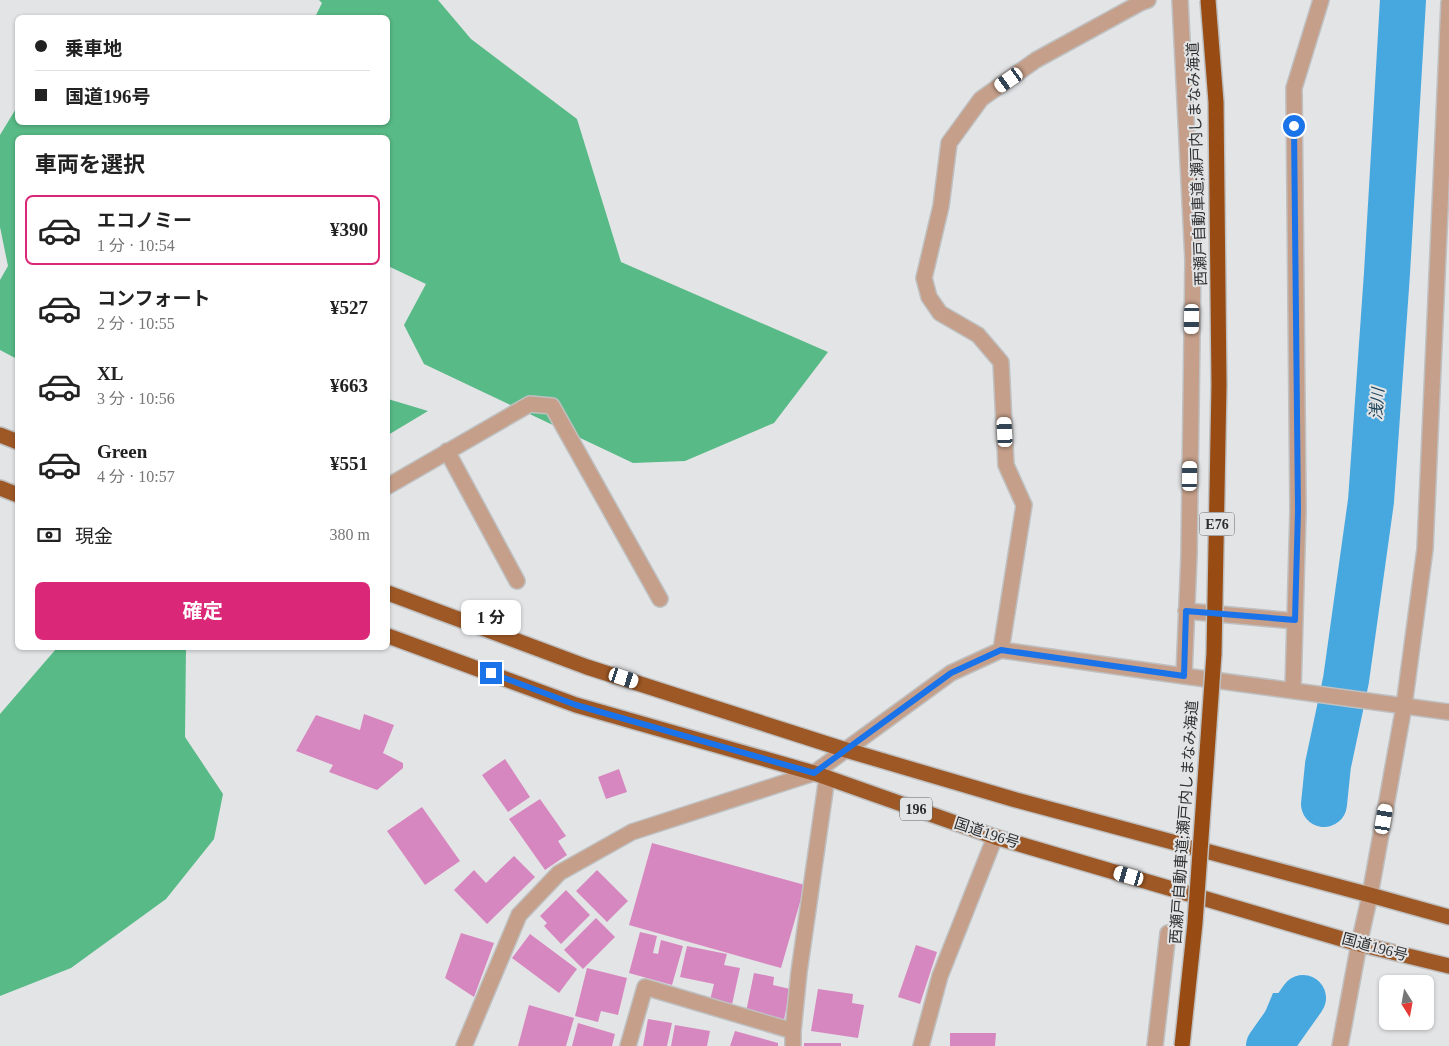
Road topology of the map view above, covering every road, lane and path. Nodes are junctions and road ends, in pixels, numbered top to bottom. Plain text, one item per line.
1 (1148, 0) edge
2 (1180, 0) edge
3 (1208, 0) edge
4 (1321, 0) edge
5 (1449, 3) edge
6 (0, 435) edge
7 (15, 441) edge
8 (447, 452) junction
9 (390, 485) edge
10 (0, 488) edge
11 (15, 494) edge
12 (517, 581) dead end
13 (390, 594) edge
14 (660, 599) dead end
15 (1186, 611) junction
16 (1295, 620) junction
17 (390, 637) edge
18 (1001, 650) junction
19 (1184, 676) junction
20 (1292, 690) junction
21 (1404, 706) junction
22 (1449, 712) edge
23 (846, 750) junction
24 (821, 775) junction
25 (995, 837) junction
26 (1370, 895) junction
27 (1449, 918) edge
28 (1168, 933) dead end
29 (1359, 944) junction
30 (1449, 966) edge
31 (793, 1039) edge
32 (464, 1046) edge
33 (628, 1046) edge
34 (921, 1046) edge
35 (1155, 1046) edge
36 (1182, 1046) edge
37 (1340, 1046) edge

1 - 18 street
2 - 15 street
3 - 36 highway, 西瀬戸自動車道;瀬戸内しまなみ海道 / E76, bridge
4 - 16 street
5 - 21 street
6 - 7 highway
8 - 9 street
8 - 12 street
8 - 14 street
10 - 11 highway
13 - 23 highway, 196
15 - 16 street
15 - 19 street
16 - 20 street
17 - 24 highway, 国道196号 / 196
18 - 19 street
18 - 23 street
19 - 20 street
20 - 21 street
21 - 22 street
21 - 26 street
23 - 24 street
23 - 26 highway, 196
24 - 25 highway, 国道196号 / 196
24 - 31 street
24 - 32 street
25 - 29 highway, 国道196号 / 196
25 - 34 street
26 - 27 highway, 196
26 - 29 street
28 - 35 street
29 - 30 highway, 国道196号 / 196
29 - 37 street
31 - 33 street

